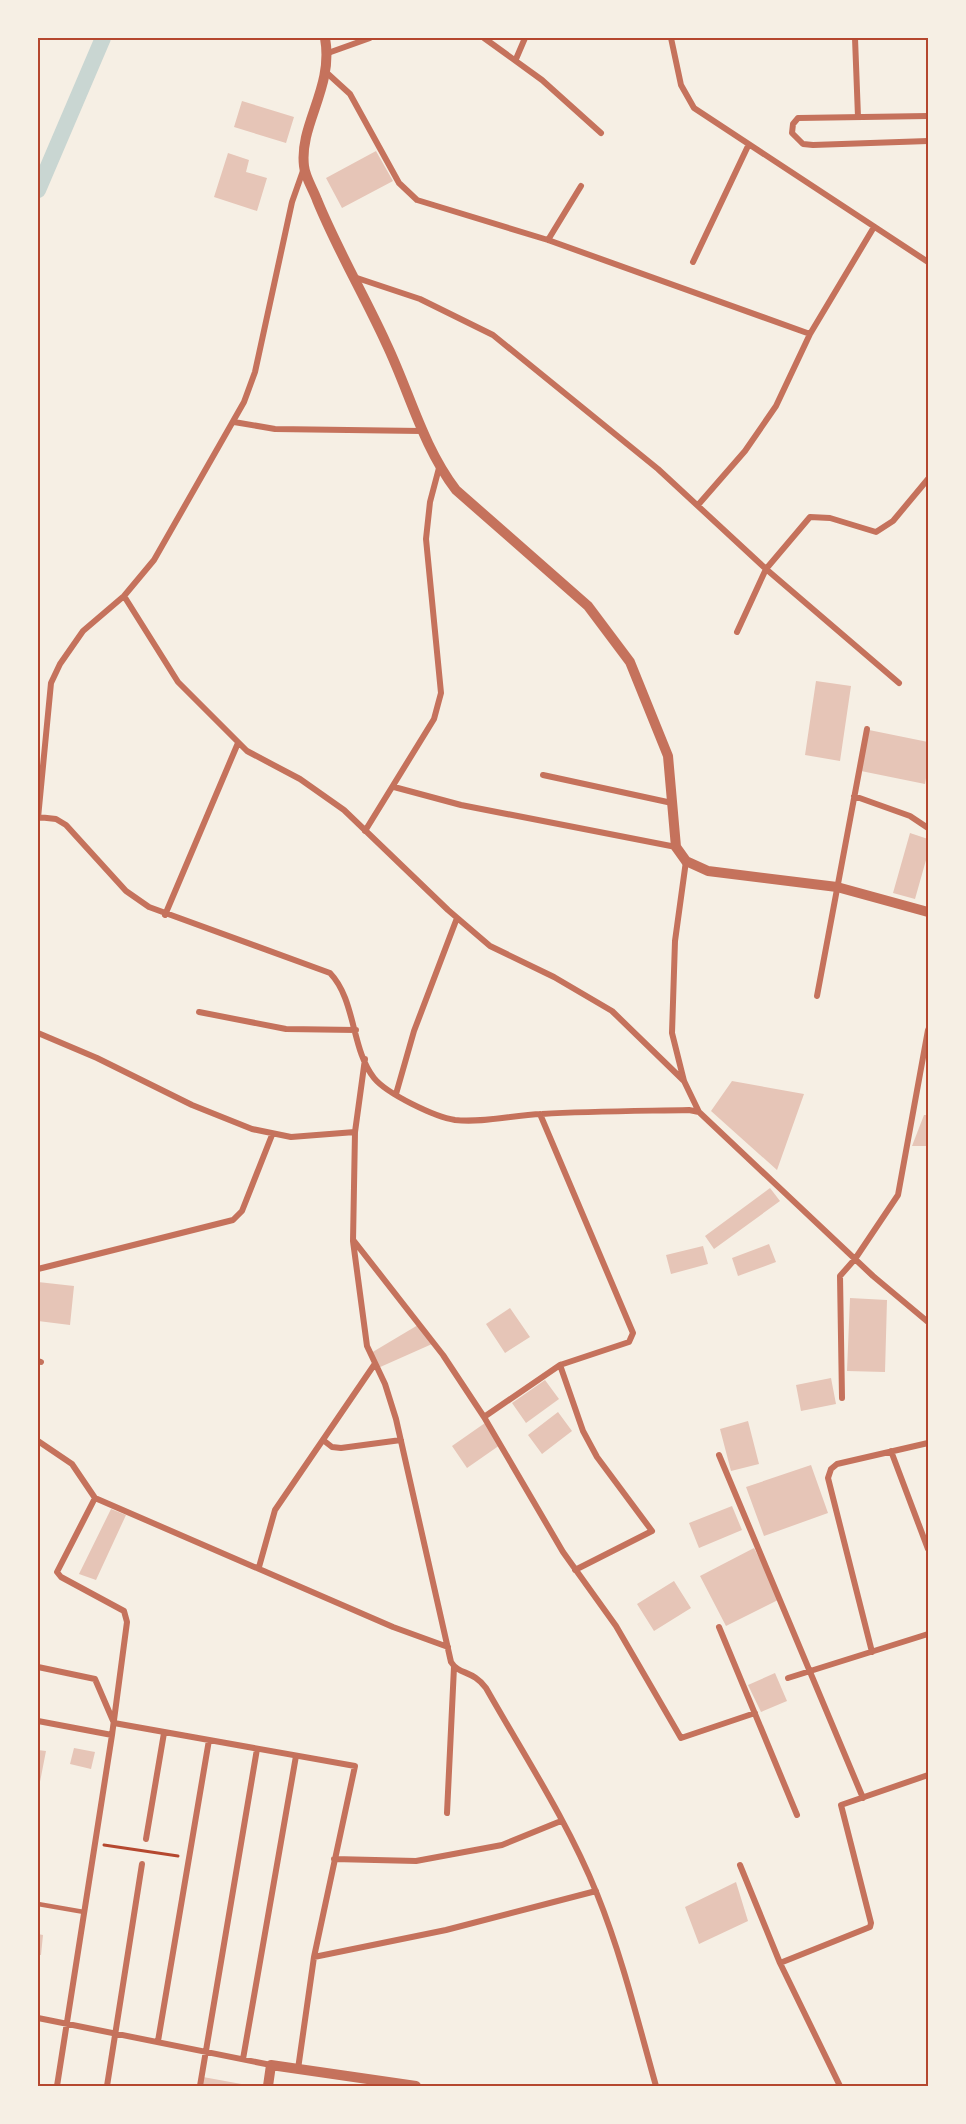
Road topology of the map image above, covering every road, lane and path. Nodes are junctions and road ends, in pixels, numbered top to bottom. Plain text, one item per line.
1 (325, 38) edge
2 (370, 38) edge
3 (484, 38) edge
4 (525, 38) edge
5 (670, 38) edge
6 (855, 38) edge
7 (328, 53) junction
8 (516, 59) junction
9 (327, 73) junction
10 (928, 116) edge
11 (858, 117) junction
12 (600, 133) dead end
13 (928, 141) edge
14 (748, 146) junction
15 (304, 168) junction
16 (581, 186) dead end
17 (874, 227) junction
18 (548, 240) junction
19 (693, 262) dead end
20 (928, 262) edge
21 (353, 276) junction
22 (810, 334) junction
23 (234, 422) junction
24 (421, 431) junction
25 (439, 468) junction
26 (928, 479) edge
27 (698, 505) junction
28 (766, 569) junction
29 (124, 596) junction
30 (737, 632) dead end
31 (899, 682) dead end
32 (867, 729) dead end
33 (238, 743) junction
34 (543, 775) dead end
35 (394, 787) junction
36 (854, 796) junction
37 (672, 803) junction
38 (38, 818) edge
39 (928, 828) edge
40 (365, 831) junction
41 (676, 846) junction
42 (686, 861) junction
43 (837, 887) junction
44 (928, 912) edge
45 (165, 915) junction
46 (457, 918) junction
47 (817, 996) dead end
48 (199, 1012) dead end
49 (356, 1030) junction
50 (928, 1030) edge
51 (38, 1033) edge
52 (365, 1059) junction
53 (684, 1081) junction
54 (396, 1094) junction
55 (699, 1112) junction
56 (540, 1114) junction
57 (355, 1132) junction
58 (272, 1135) junction
59 (353, 1241) junction
60 (855, 1259) junction
61 (38, 1269) edge
62 (928, 1322) edge
63 (374, 1365) junction
64 (560, 1365) junction
65 (842, 1398) dead end
66 (484, 1417) junction
67 (323, 1440) junction
68 (401, 1440) junction
69 (38, 1441) edge
70 (928, 1443) edge
71 (891, 1451) junction
72 (719, 1455) dead end
73 (95, 1498) junction
74 (928, 1549) edge
75 (259, 1568) junction
76 (575, 1570) junction
77 (718, 1627) dead end
78 (928, 1634) edge
79 (448, 1647) junction
80 (872, 1652) junction
81 (38, 1667) edge
82 (454, 1667) junction
83 (812, 1671) junction
84 (788, 1678) dead end
85 (755, 1713) junction
86 (38, 1721) edge
87 (114, 1723) junction
88 (164, 1733) junction
89 (112, 1736) junction
90 (209, 1740) junction
91 (257, 1749) junction
92 (296, 1756) junction
93 (928, 1775) edge
94 (863, 1797) junction
95 (447, 1813) dead end
96 (797, 1815) dead end
97 (561, 1821) junction
98 (146, 1839) dead end
99 (334, 1859) junction
100 (142, 1864) dead end
101 (740, 1865) dead end
102 (596, 1892) junction
103 (38, 1904) edge
104 (84, 1912) junction
105 (314, 1957) junction
106 (780, 1963) junction
107 (38, 2018) edge
108 (67, 2023) junction
109 (115, 2033) junction
110 (158, 2041) junction
111 (206, 2051) junction
112 (243, 2059) junction
113 (271, 2065) junction
114 (298, 2069) junction
115 (57, 2086) edge
116 (107, 2086) edge
117 (200, 2086) edge
118 (268, 2086) edge
119 (416, 2086) edge
120 (657, 2086) edge
121 (840, 2086) edge

1 - 7 street
2 - 7 street
3 - 8 street
4 - 8 street
5 - 14 street
6 - 11 street
7 - 9 street
8 - 12 street
9 - 15 street
9 - 18 street
10 - 11 street
11 - 13 street
14 - 17 street
14 - 19 street
15 - 21 street
15 - 23 street
16 - 18 street
17 - 20 street
17 - 22 street
18 - 22 street
21 - 24 street
21 - 27 street
22 - 27 street
23 - 24 street
23 - 29 street
24 - 25 street
25 - 35 street
25 - 37 street
26 - 28 street
27 - 28 street
28 - 30 street
28 - 31 street
29 - 33 street
29 - 38 street
32 - 36 street
33 - 40 street
33 - 45 street
34 - 37 street
35 - 40 street
35 - 41 street
36 - 39 street
36 - 43 street
37 - 41 street
38 - 45 street
40 - 46 street
41 - 42 street
42 - 43 street
42 - 53 street
43 - 44 street
43 - 47 street
45 - 49 street
46 - 53 street
46 - 54 street
48 - 49 street
49 - 52 street
50 - 60 street
51 - 58 street
52 - 54 street
52 - 57 street
53 - 55 street
54 - 56 street
55 - 56 street
55 - 60 street
56 - 64 street
57 - 58 street
57 - 59 street
58 - 61 street
59 - 63 street
59 - 66 street
60 - 62 street
60 - 65 street
63 - 67 street
63 - 68 street
64 - 66 street
64 - 76 street
66 - 76 street
67 - 68 street
67 - 75 street
68 - 79 street
69 - 73 street
70 - 71 street
71 - 74 street
71 - 80 street
72 - 83 street
73 - 75 street
73 - 87 street
75 - 79 street
76 - 85 street
77 - 85 street
78 - 80 street
79 - 82 street
80 - 83 street
81 - 87 street
82 - 95 street
82 - 97 street
83 - 84 street
83 - 94 street
85 - 96 street
86 - 89 street
87 - 88 street
87 - 89 street
88 - 90 street
88 - 98 street
89 - 104 street
90 - 91 street
90 - 110 street
91 - 92 street
91 - 111 street
92 - 99 street
92 - 112 street
93 - 94 street
94 - 106 street
97 - 99 street
97 - 102 street
99 - 105 street
100 - 109 street
101 - 106 street
102 - 105 street
102 - 120 street
103 - 104 lane
104 - 108 street
105 - 114 street
106 - 121 street
107 - 108 street
108 - 109 street
108 - 115 street
109 - 110 street
109 - 116 street
110 - 111 street
111 - 112 street
111 - 117 street
112 - 113 street
113 - 114 street
113 - 118 street
114 - 119 street

